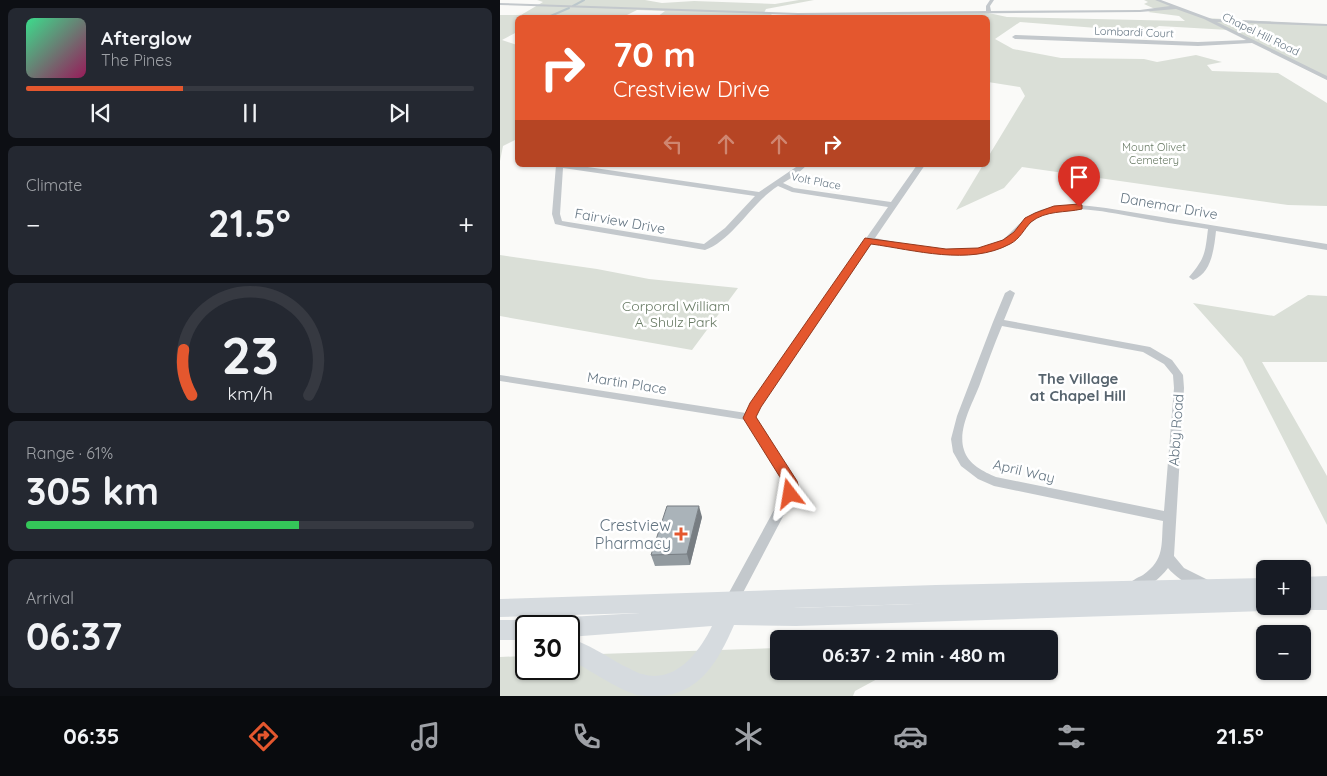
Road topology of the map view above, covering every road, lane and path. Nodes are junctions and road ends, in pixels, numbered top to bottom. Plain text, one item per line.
1 (526, 0) edge
2 (992, 0) edge
3 (1158, 0) edge
4 (500, 4) edge
5 (519, 5) junction
6 (1178, 7) junction
7 (989, 12) junction
8 (1210, 20) junction
9 (1327, 25) edge
10 (1015, 37) dead end
11 (1252, 41) junction
12 (1327, 78) edge
13 (560, 167) edge
14 (573, 167) edge
15 (801, 167) edge
16 (919, 167) edge
17 (779, 184) junction
18 (762, 195) junction
19 (893, 205) junction
20 (1212, 228) junction
21 (869, 240) junction
22 (705, 247) joint
23 (1327, 247) edge
24 (1193, 277) dead end
25 (1010, 293) dead end
26 (998, 322) junction
27 (500, 378) edge
28 (750, 418) junction
29 (1170, 517) junction
30 (1167, 557) junction
31 (1327, 585) edge
32 (1311, 586) edge
33 (1256, 587) edge
34 (1215, 588) junction
35 (1128, 590) junction
36 (1311, 601) edge
37 (1327, 601) edge
38 (1256, 602) edge
39 (500, 608) edge
40 (730, 608) junction
41 (580, 626) edge
42 (500, 630) edge
43 (515, 630) edge
44 (580, 654) edge

1 - 5 street
2 - 7 street
3 - 6 street, Chapel Hill Road
4 - 5 street
5 - 7 street
6 - 7 street
6 - 8 street, Chapel Hill Road
8 - 9 street
8 - 11 street, Chapel Hill Road
10 - 11 street, Lombardi Court
11 - 12 street, Chapel Hill Road
13 - 22 street, Fairview Drive
14 - 18 street
15 - 17 street
16 - 19 street
17 - 18 street, Volt Place
17 - 19 street, Volt Place
18 - 22 street, Volt Place
19 - 21 street
20 - 21 street, Danemar Drive
20 - 23 street, Danemar Drive
20 - 24 street
21 - 28 street
25 - 26 street, April Way
26 - 29 street, Abby Road
26 - 29 street, April Way
27 - 28 street, Martin Place
28 - 40 street
29 - 30 street, Abby Road
30 - 34 street
30 - 35 street
31 - 32 highway
33 - 34 highway
34 - 35 highway
35 - 40 highway
36 - 37 highway
38 - 40 highway
39 - 40 highway
40 - 41 highway
40 - 44 highway
42 - 43 highway

